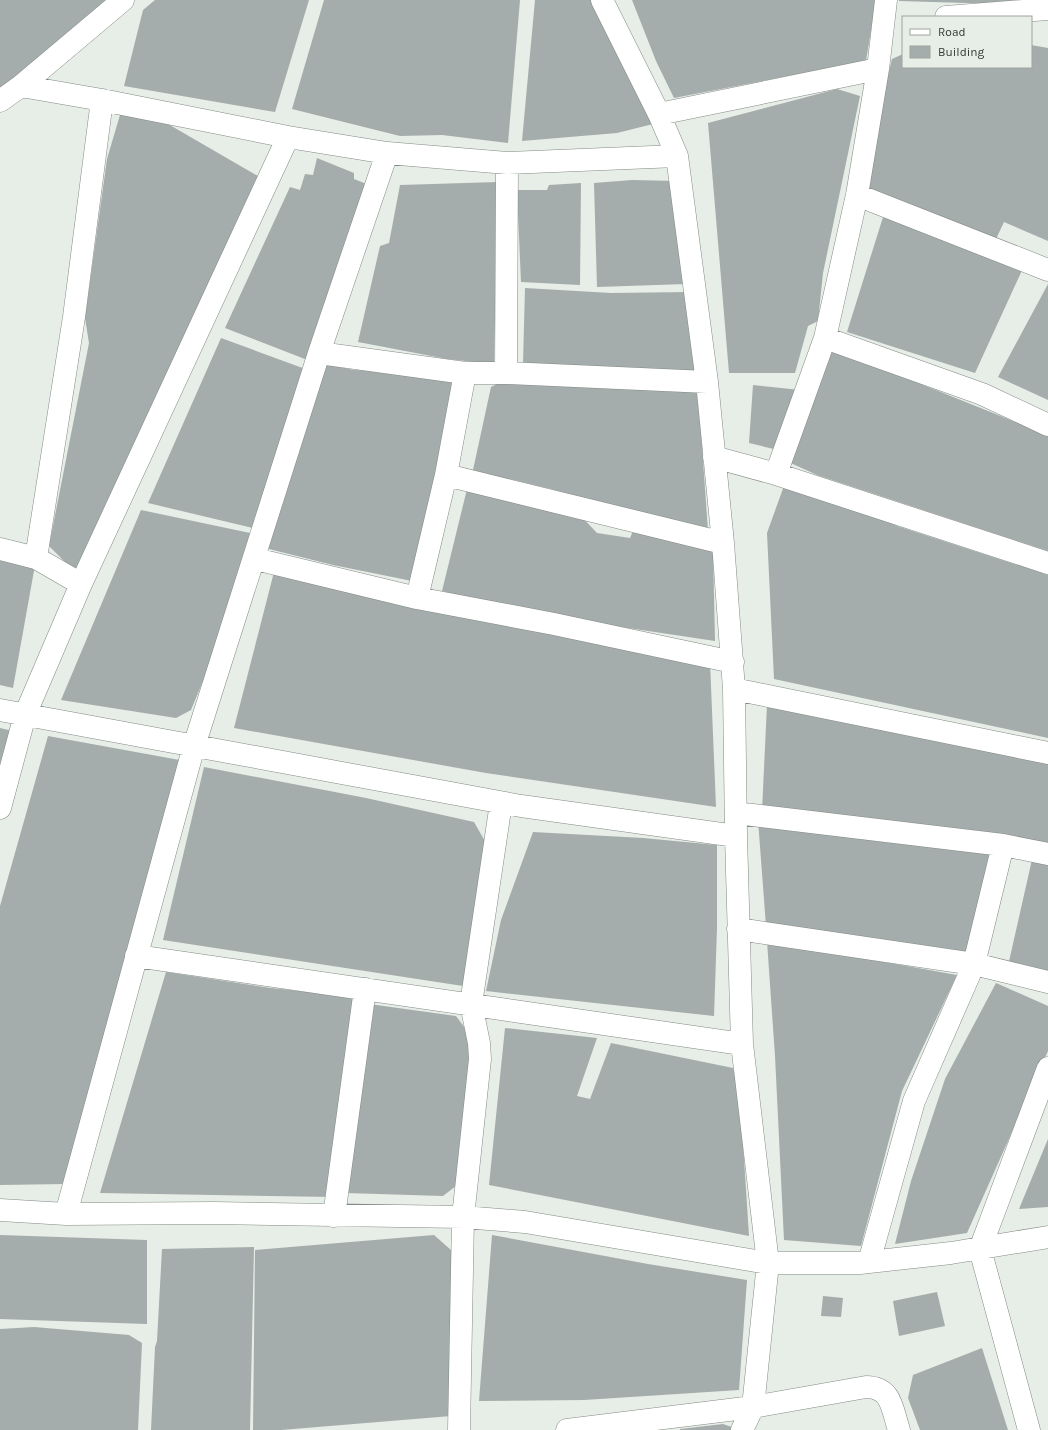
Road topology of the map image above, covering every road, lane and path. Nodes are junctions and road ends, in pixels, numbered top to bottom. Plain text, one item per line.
1 (123, 0) edge
2 (602, 0) edge
3 (886, 0) edge
4 (1046, 6) edge
5 (955, 16) edge
6 (894, 21) edge
7 (878, 69) junction
8 (21, 86) junction
9 (102, 100) junction
10 (0, 101) edge
11 (659, 114) junction
12 (288, 137) junction
13 (387, 153) junction
14 (677, 156) junction
15 (507, 164) junction
16 (857, 195) junction
17 (1048, 270) edge
18 (824, 338) junction
19 (319, 353) junction
20 (465, 373) junction
21 (506, 373) junction
22 (707, 382) junction
23 (1048, 425) edge
24 (714, 457) junction
25 (446, 474) junction
26 (776, 474) junction
27 (723, 543) junction
28 (0, 550) edge
29 (36, 558) junction
30 (255, 559) junction
31 (1048, 563) edge
32 (81, 584) junction
33 (417, 598) junction
34 (733, 662) junction
35 (734, 689) junction
36 (0, 710) edge
37 (25, 715) junction
38 (194, 746) junction
39 (1048, 753) edge
40 (501, 803) junction
41 (0, 808) edge
42 (736, 813) junction
43 (736, 836) junction
44 (1003, 845) junction
45 (1048, 854) edge
46 (738, 929) junction
47 (136, 956) junction
48 (974, 964) junction
49 (1048, 982) edge
50 (364, 989) junction
51 (471, 1004) junction
52 (742, 1044) junction
53 (1048, 1068) edge
54 (0, 1210) edge
55 (66, 1214) junction
56 (334, 1216) junction
57 (463, 1217) junction
58 (1048, 1237) edge
59 (980, 1249) junction
60 (869, 1262) junction
61 (768, 1263) junction
62 (753, 1407) junction
63 (588, 1429) edge
64 (459, 1430) edge
65 (567, 1430) edge
66 (742, 1430) edge
67 (898, 1430) edge
68 (1029, 1430) edge

1 - 8 street
2 - 11 street
3 - 6 street
4 - 5 street
6 - 7 street
7 - 11 street
7 - 16 street
8 - 9 street
8 - 10 street
9 - 12 street
9 - 29 street
11 - 14 street
12 - 13 street
12 - 32 street
13 - 15 street
13 - 19 street
14 - 15 street
14 - 22 street
15 - 21 street
16 - 17 street
16 - 18 street
18 - 23 street
18 - 26 street
19 - 20 street
19 - 30 street
20 - 21 street
20 - 25 street
21 - 22 street
22 - 24 street
24 - 26 street
24 - 27 street
25 - 27 street
25 - 33 street
26 - 31 street
27 - 34 street
28 - 29 street
29 - 32 street
30 - 33 street
30 - 38 street
32 - 37 street
33 - 34 street
34 - 35 street
35 - 39 street
35 - 42 street
36 - 37 street
37 - 38 street
37 - 41 street
38 - 40 street
38 - 47 street
40 - 43 street
40 - 51 street
42 - 43 street
42 - 44 street
43 - 46 street
44 - 45 street
44 - 48 street
46 - 48 street
46 - 52 street
47 - 50 street
47 - 55 street
48 - 49 street
48 - 60 street
50 - 51 street
50 - 56 street
51 - 52 street
51 - 57 street
52 - 61 street
53 - 59 street
54 - 55 street
55 - 56 street
56 - 57 street
57 - 61 street
57 - 64 street
58 - 59 street
59 - 60 street
59 - 68 street
60 - 61 street
61 - 62 street
62 - 63 street
62 - 66 street
62 - 67 street
63 - 65 street

